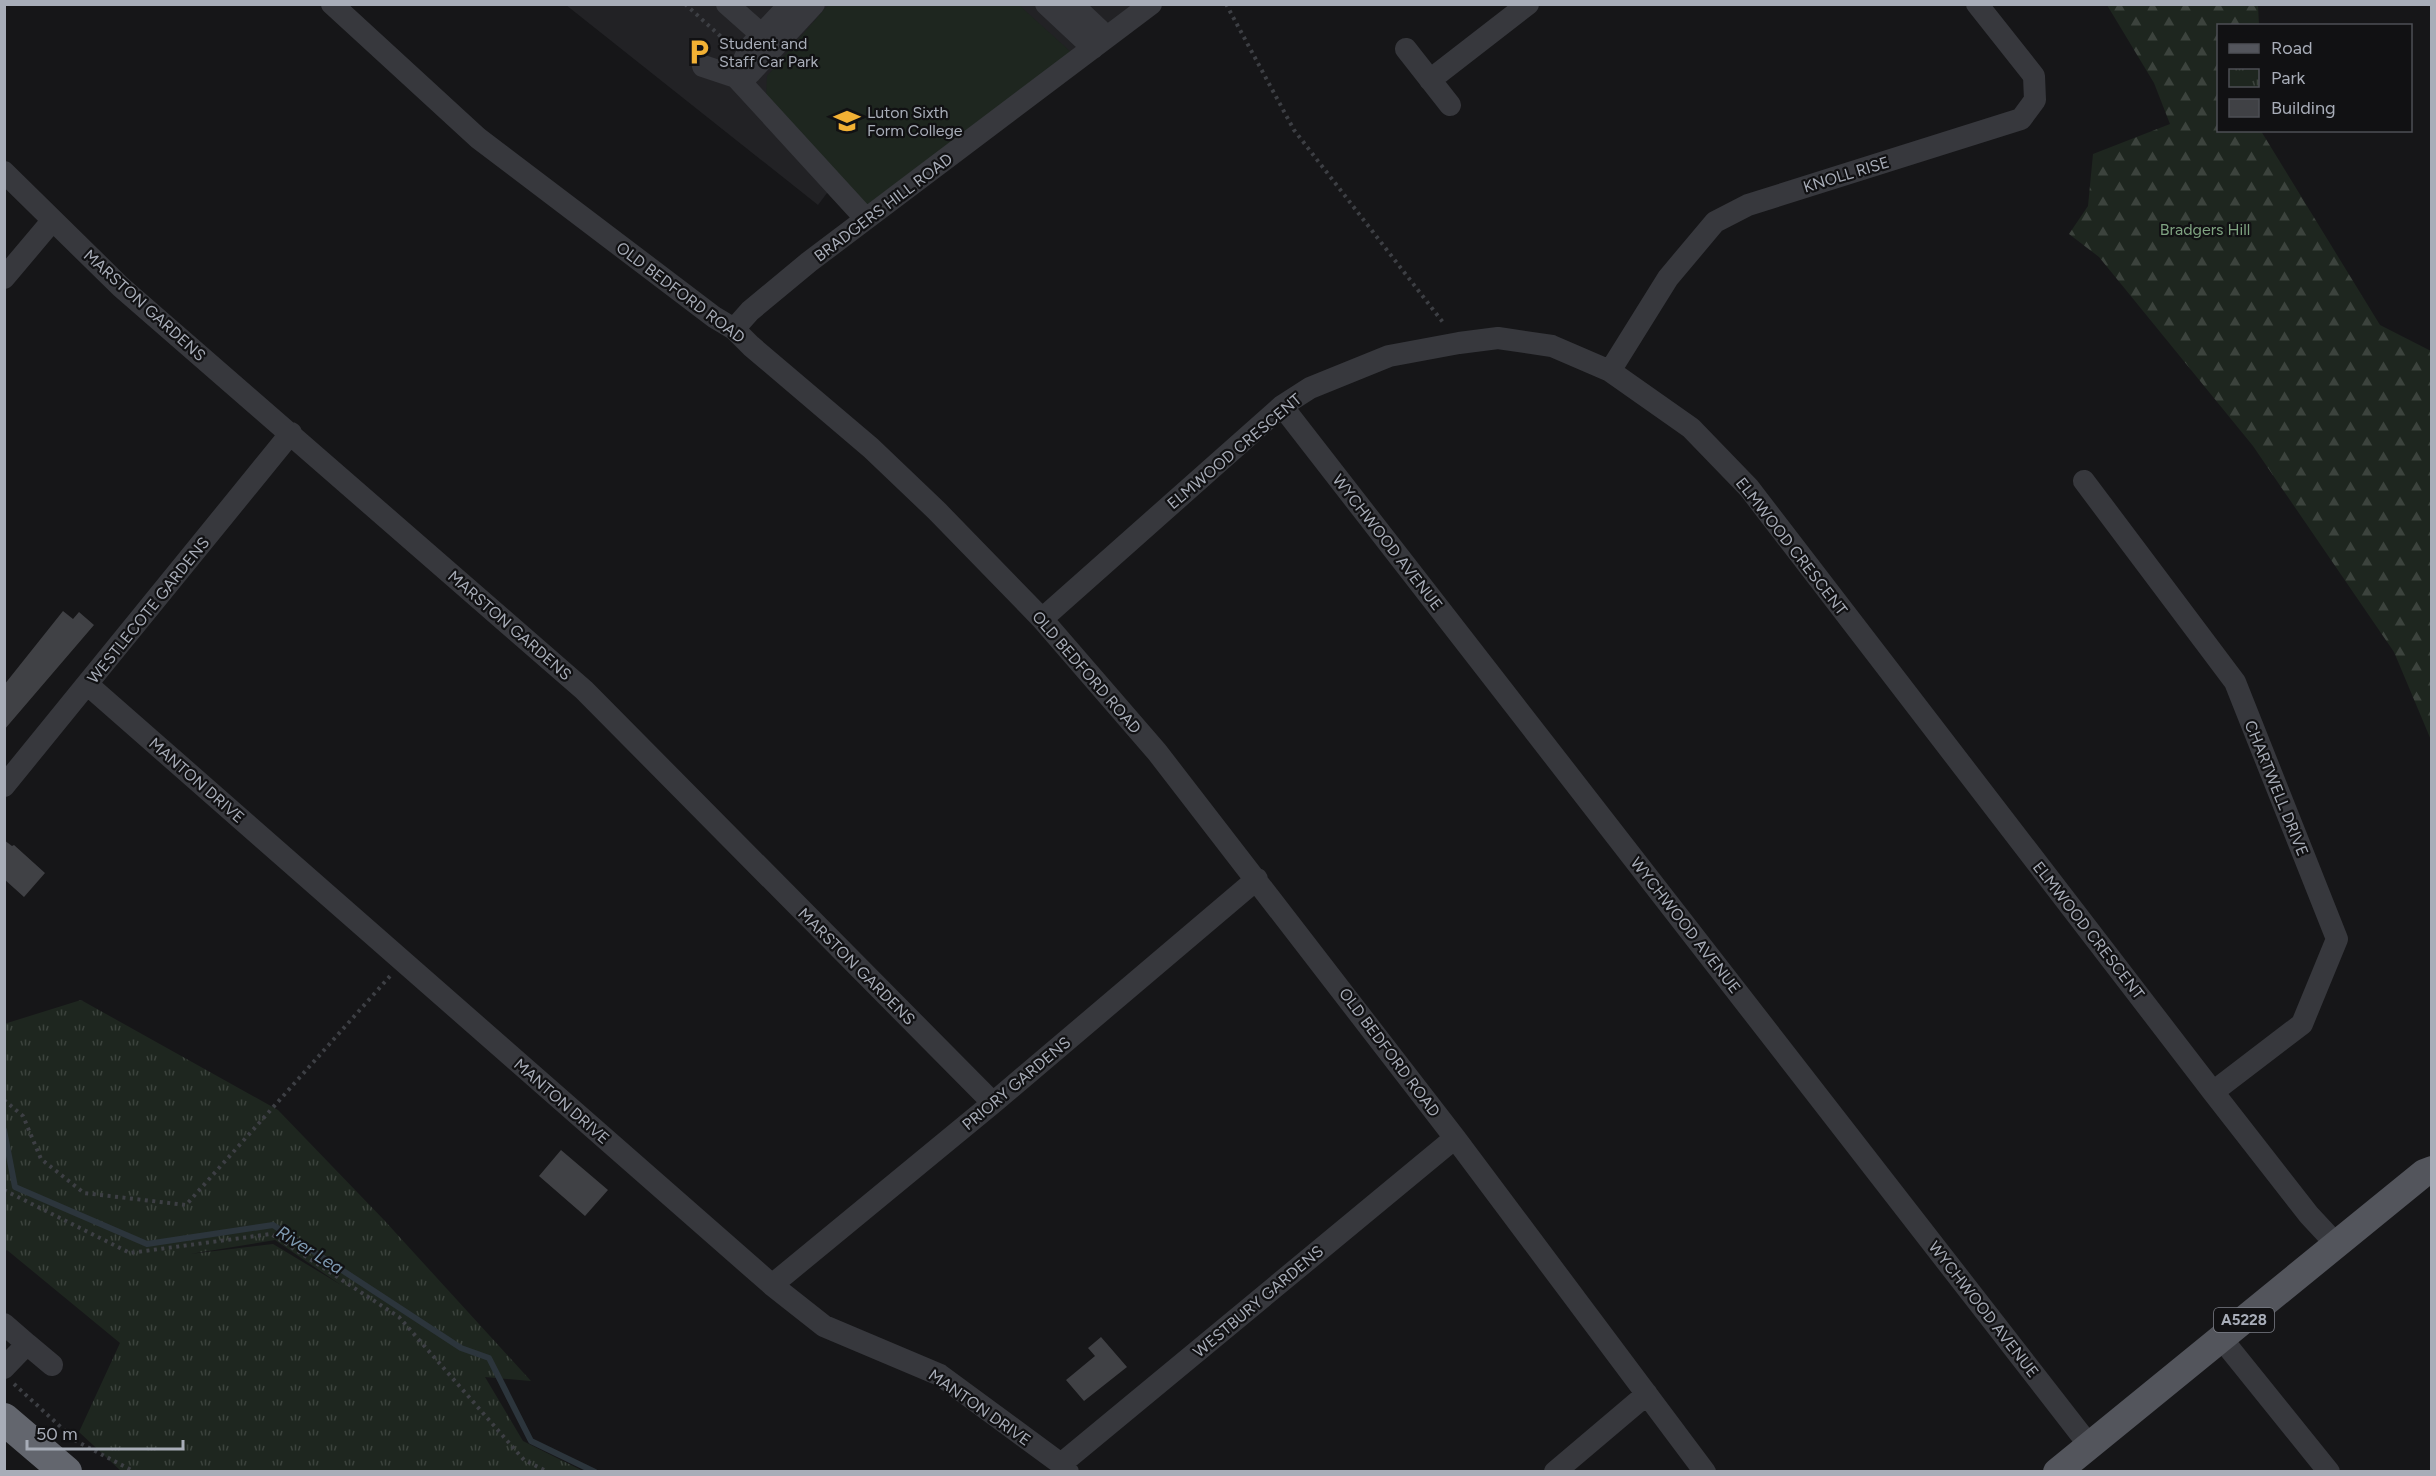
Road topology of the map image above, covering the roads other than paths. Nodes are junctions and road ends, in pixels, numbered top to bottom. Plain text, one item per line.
1 (332, 4) edge
2 (727, 4) edge
3 (743, 4) edge
4 (814, 4) edge
5 (1046, 4) edge
6 (1072, 4) edge
7 (1152, 4) edge
8 (1528, 4) edge
9 (1977, 4) edge
10 (787, 8) edge
11 (788, 34) junction
12 (762, 35) junction
13 (1100, 42) junction
14 (1406, 49) dead end
15 (703, 66) dead end
16 (736, 77) junction
17 (1430, 80) junction
18 (1450, 105) dead end
19 (4, 172) edge
20 (866, 219) junction
21 (52, 220) junction
22 (4, 278) edge
23 (734, 329) junction
24 (1610, 371) junction
25 (1282, 406) junction
26 (291, 433) junction
27 (2084, 481) dead end
28 (1042, 619) junction
29 (87, 684) junction
30 (4, 786) edge
31 (1257, 879) junction
32 (2213, 1092) junction
33 (993, 1104) junction
34 (1455, 1138) junction
35 (2432, 1170) edge
36 (2336, 1244) junction
37 (772, 1285) junction
38 (4, 1324) edge
39 (2220, 1338) junction
40 (27, 1344) junction
41 (52, 1365) dead end
42 (9, 1376) edge
43 (1647, 1394) junction
44 (4, 1419) edge
45 (2089, 1445) junction
46 (1064, 1468) edge
47 (66, 1472) edge
48 (1555, 1472) edge
49 (1705, 1472) edge
50 (2057, 1472) edge
51 (2329, 1472) edge

1 - 23 street, OLD BEDFORD ROAD
2 - 12 street
3 - 10 street
4 - 11 street
5 - 13 street
6 - 13 street
7 - 13 street, BRADGERS HILL ROAD
8 - 17 street
9 - 24 street, KNOLL RISE
10 - 12 street
11 - 12 street
11 - 16 street
12 - 16 street
13 - 20 street, BRADGERS HILL ROAD
14 - 17 street
15 - 16 street
16 - 20 street
17 - 18 street
19 - 21 street, MARSTON GARDENS
20 - 23 street, BRADGERS HILL ROAD
21 - 22 street
21 - 26 street, MARSTON GARDENS
23 - 28 street, OLD BEDFORD ROAD
24 - 25 street, ELMWOOD CRESCENT
24 - 32 street, ELMWOOD CRESCENT
25 - 28 street, ELMWOOD CRESCENT
25 - 45 street, WYCHWOOD AVENUE
26 - 29 street, WESTLECOTE GARDENS
26 - 33 street, MARSTON GARDENS
27 - 32 street, CHARTWELL DRIVE
28 - 31 street, OLD BEDFORD ROAD
29 - 30 street, WESTLECOTE GARDENS
29 - 37 street, MANTON DRIVE
31 - 33 street, PRIORY GARDENS
31 - 34 street, OLD BEDFORD ROAD
32 - 36 street, ELMWOOD CRESCENT
33 - 37 street, PRIORY GARDENS
34 - 43 street, OLD BEDFORD ROAD
34 - 46 street, WESTBURY GARDENS
35 - 36 main road, A5228
36 - 39 main road, A5228
37 - 46 street, MANTON DRIVE
38 - 40 street
39 - 45 main road, A5228
39 - 51 street
40 - 41 street
40 - 42 street
43 - 48 street
43 - 49 street, OLD BEDFORD ROAD
44 - 47 highway
45 - 50 main road, A5228

